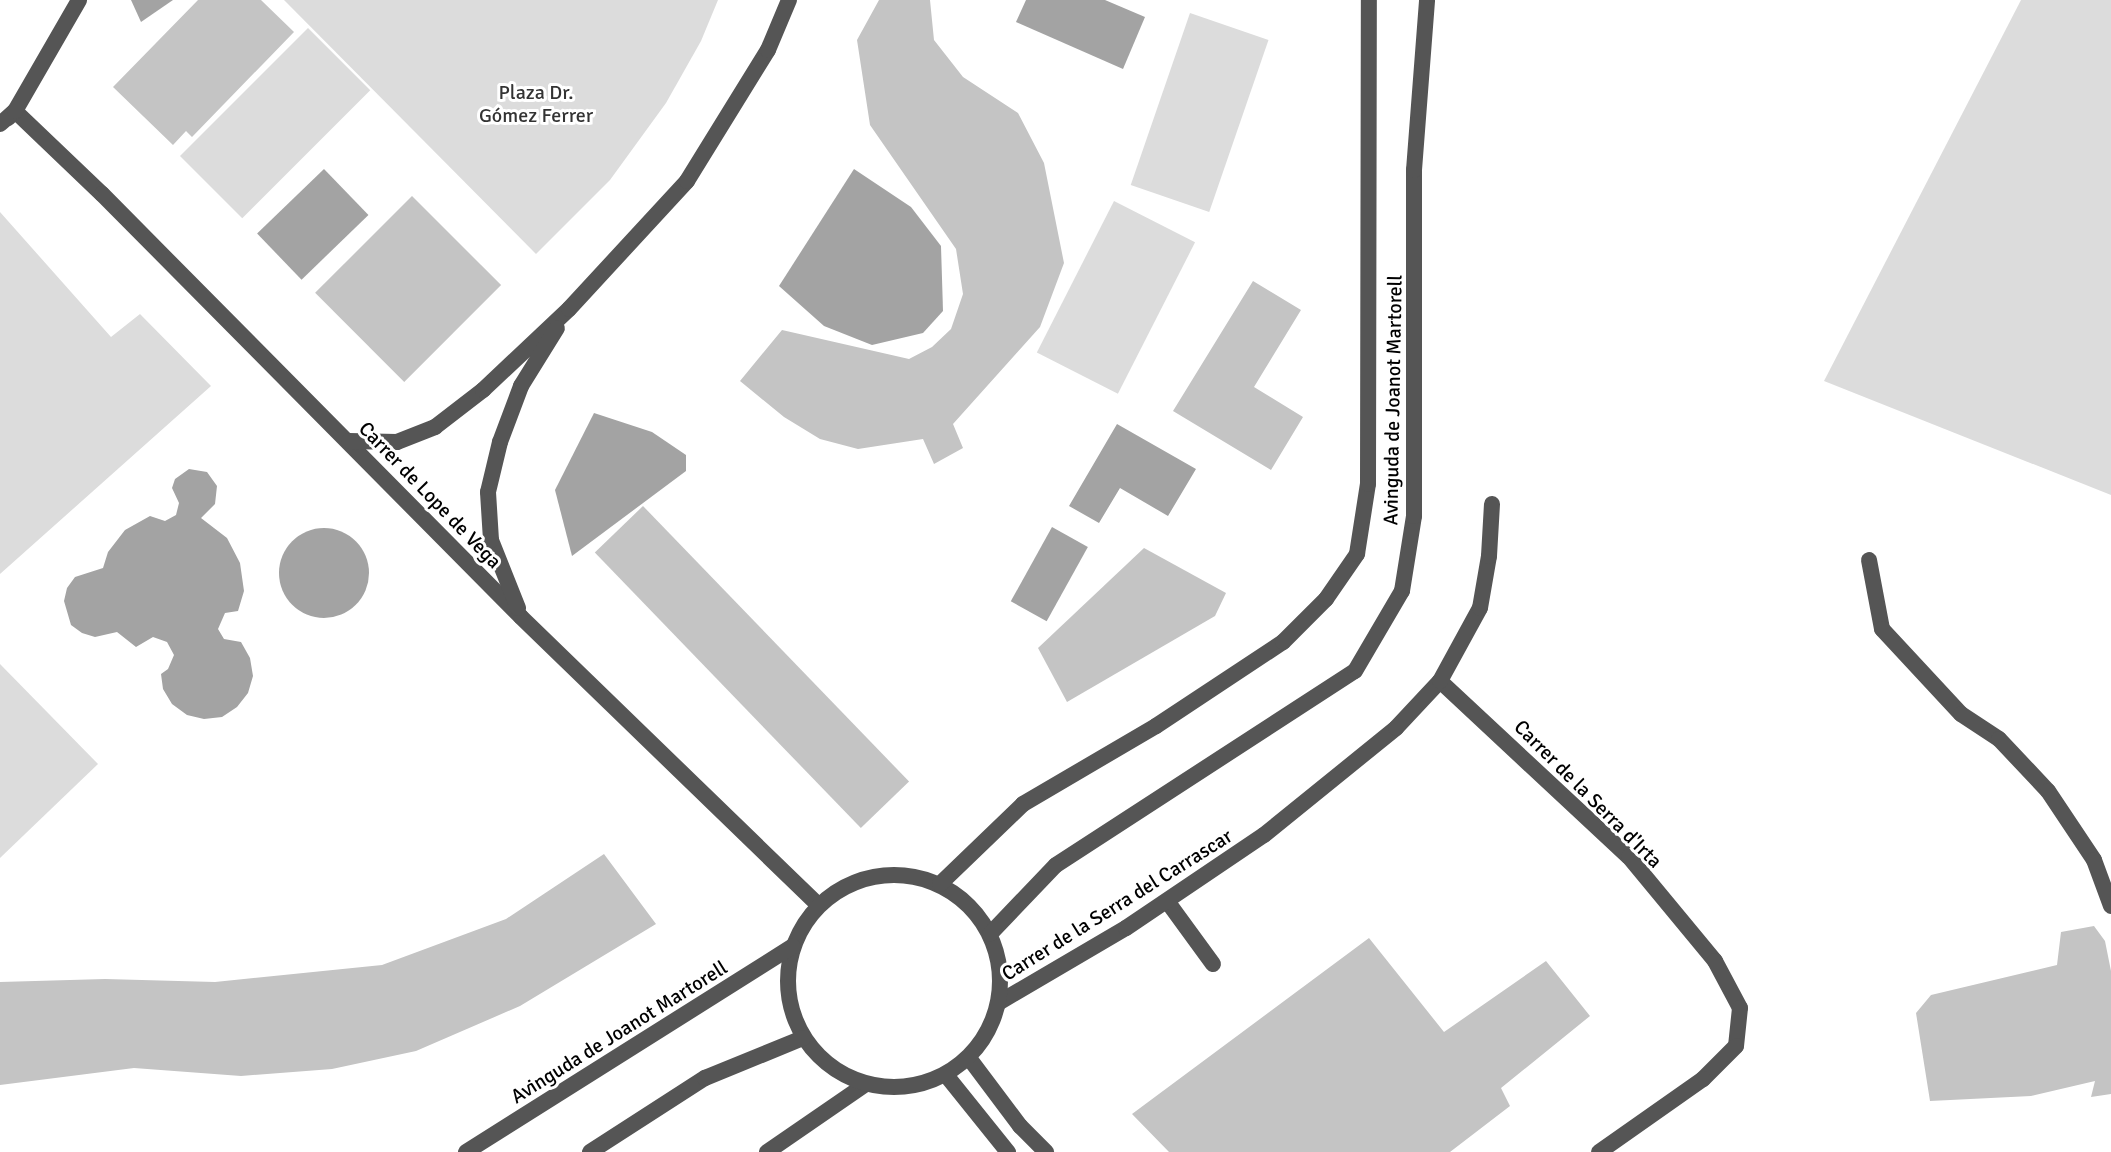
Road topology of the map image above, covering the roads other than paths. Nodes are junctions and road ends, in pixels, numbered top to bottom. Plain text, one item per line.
1 (79, 0) edge
2 (789, 0) edge
3 (1369, 0) edge
4 (1427, 0) edge
5 (15, 111) junction
6 (0, 127) edge
7 (569, 309) junction
8 (349, 441) junction
9 (1492, 504) dead end
10 (1869, 560) dead end
11 (521, 617) junction
12 (1440, 681) junction
13 (940, 884) junction
14 (1167, 901) junction
15 (818, 905) junction
16 (2111, 906) edge
17 (990, 934) junction
18 (793, 946) junction
19 (1213, 964) dead end
20 (998, 1003) junction
21 (803, 1038) junction
22 (969, 1058) junction
23 (946, 1075) junction
24 (866, 1084) junction
25 (466, 1152) edge
26 (590, 1152) edge
27 (767, 1152) edge
28 (1008, 1152) edge
29 (1046, 1152) edge
30 (1599, 1152) edge

1 - 5 street
2 - 7 street
3 - 13 street, Avinguda de Joanot Martorell
4 - 17 street, Avinguda de Joanot Martorell
5 - 6 street
5 - 8 street, Carrer de Lope de Vega
7 - 8 street
7 - 11 street
8 - 11 street, Carrer de Lope de Vega
9 - 12 street, Carrer de la Serra del Carrascar
10 - 16 street
11 - 15 street, Carrer de Lope de Vega
12 - 14 street, Carrer de la Serra del Carrascar
12 - 30 street, Carrer de la Serra d'Irta
13 - 15 street
13 - 17 street
14 - 19 street
14 - 20 street, Carrer de la Serra del Carrascar
15 - 18 street
17 - 20 street
18 - 21 street
18 - 25 street, Avinguda de Joanot Martorell
20 - 22 street
21 - 24 street
21 - 26 street
22 - 23 street
22 - 29 street
23 - 24 street
23 - 28 street
24 - 27 street

